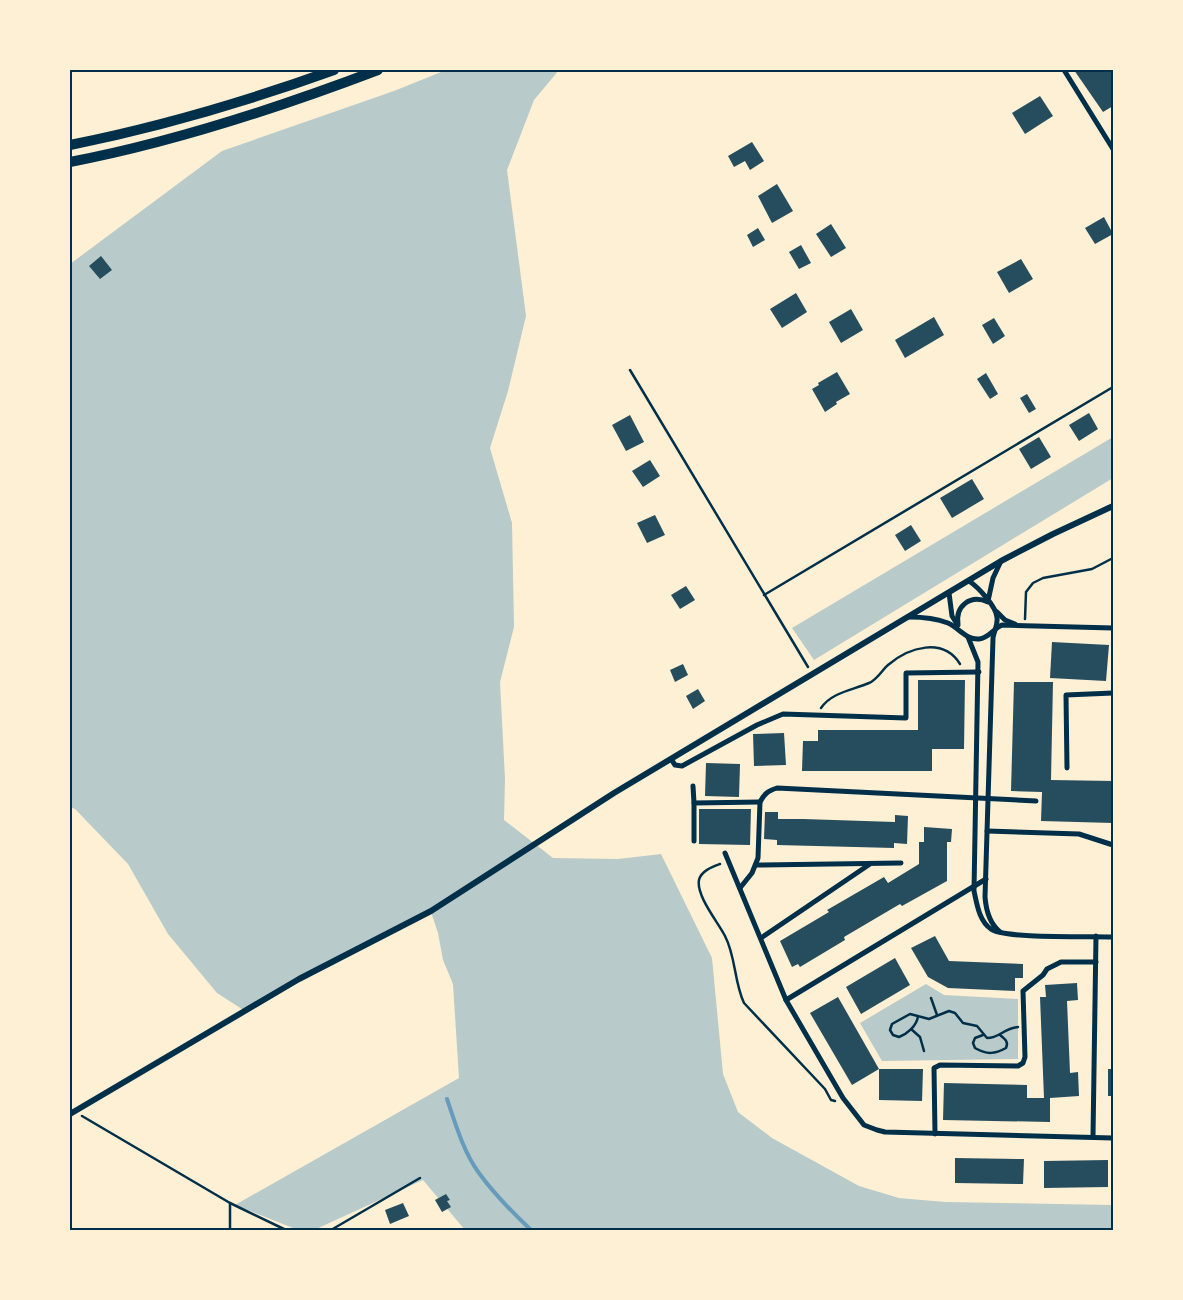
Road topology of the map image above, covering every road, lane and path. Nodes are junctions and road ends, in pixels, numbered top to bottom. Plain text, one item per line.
1 (334, 70) edge
2 (378, 70) edge
3 (1064, 70) edge
4 (70, 145) edge
5 (1113, 149) edge
6 (70, 162) edge
7 (630, 370) dead end
8 (1113, 387) edge
9 (1113, 506) edge
10 (1113, 558) edge
11 (1001, 561) junction
12 (969, 581) junction
13 (949, 593) junction
14 (764, 595) junction
15 (988, 602) junction
16 (996, 611) junction
17 (908, 617) junction
18 (958, 625) junction
19 (1023, 626) junction
20 (1113, 628) edge
21 (994, 630) junction
22 (961, 631) junction
23 (968, 637) junction
24 (964, 672) junction
25 (979, 672) junction
26 (812, 674) junction
27 (1113, 693) edge
28 (819, 715) junction
29 (671, 759) junction
30 (1066, 768) dead end
31 (693, 786) dead end
32 (976, 798) junction
33 (988, 799) junction
34 (1036, 801) dead end
35 (694, 802) junction
36 (760, 802) junction
37 (987, 830) junction
38 (694, 841) dead end
39 (1113, 845) edge
40 (725, 853) dead end
41 (728, 860) junction
42 (901, 863) dead end
43 (870, 864) junction
44 (756, 865) junction
45 (986, 879) junction
46 (974, 886) junction
47 (740, 888) junction
48 (1003, 933) junction
49 (1096, 936) junction
50 (1113, 937) edge
51 (761, 938) junction
52 (1096, 962) junction
53 (931, 998) dead end
54 (786, 1000) junction
55 (918, 1016) junction
56 (938, 1016) junction
57 (1024, 1027) junction
58 (911, 1029) junction
59 (983, 1035) junction
60 (1000, 1035) junction
61 (924, 1051) dead end
62 (843, 1098) junction
63 (72, 1113) edge
64 (935, 1134) junction
65 (1093, 1137) junction
66 (1113, 1138) edge
67 (420, 1178) dead end
68 (230, 1203) junction
69 (230, 1230) edge
70 (286, 1230) edge
71 (331, 1230) edge

1 - 4 highway
2 - 6 highway
3 - 5 street
7 - 14 path
8 - 14 path
9 - 11 street
10 - 19 path
11 - 12 street
11 - 15 street
12 - 13 street
12 - 15 street
13 - 17 street
13 - 18 street
14 - 26 path
15 - 16 street
15 - 18 street
16 - 19 street
16 - 21 street
17 - 22 street
17 - 26 street
18 - 22 street
19 - 20 street
19 - 21 street
21 - 23 street
21 - 33 street
22 - 23 street
23 - 25 street
24 - 25 street
24 - 28 path
24 - 28 street
25 - 32 street
26 - 29 street
27 - 30 street
28 - 29 street
29 - 63 street
31 - 35 street
32 - 33 street
32 - 36 street
32 - 46 street
33 - 34 street
33 - 37 street
35 - 36 street
35 - 38 street
36 - 44 street
37 - 39 street
37 - 45 street
40 - 41 street
41 - 47 street
41 - 62 path
42 - 43 street
43 - 44 street
43 - 51 street
44 - 47 street
45 - 46 street
45 - 48 street
46 - 48 street
46 - 54 street
47 - 51 street
48 - 49 street
49 - 50 street
49 - 52 street
51 - 54 street
52 - 57 street
52 - 65 street
53 - 56 path
54 - 62 street
55 - 56 path
55 - 58 path
55 - 58 path
56 - 59 path
57 - 60 path
57 - 64 street
58 - 61 path
59 - 60 path
59 - 60 path
62 - 64 street
63 - 68 path
64 - 65 street
65 - 66 street
67 - 71 path
68 - 69 path
68 - 70 path

